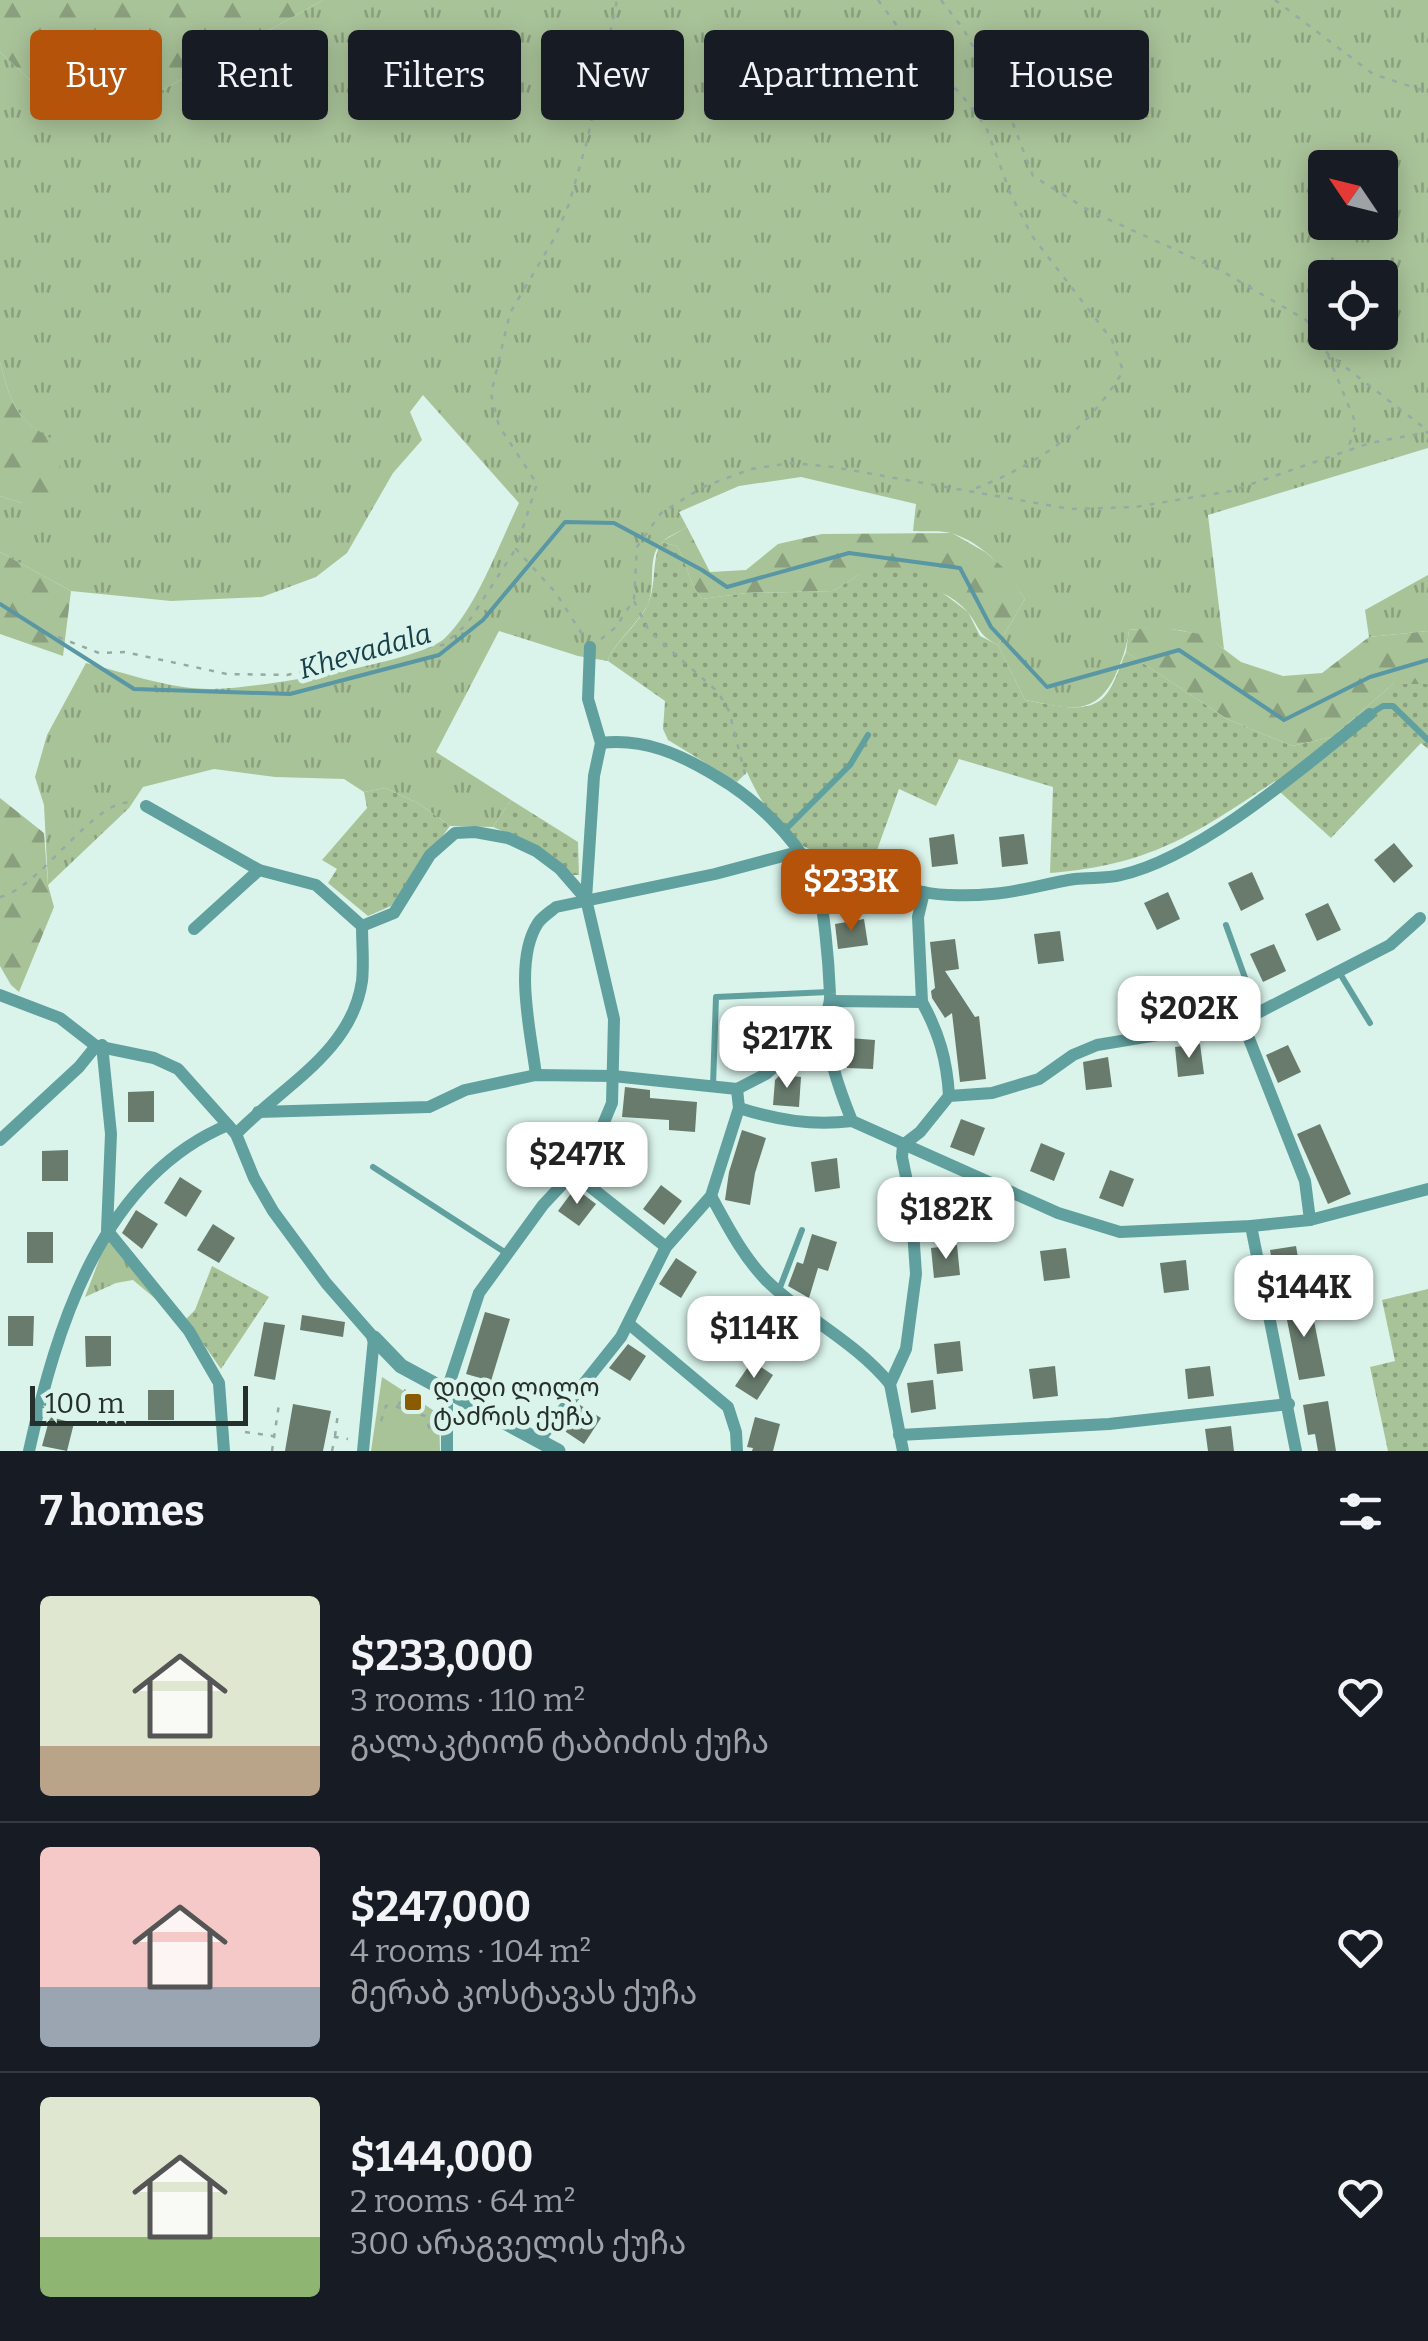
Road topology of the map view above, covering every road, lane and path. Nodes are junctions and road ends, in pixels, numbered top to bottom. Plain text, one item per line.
1 (617, 0) edge
2 (878, 0) edge
3 (941, 0) edge
4 (1275, 0) edge
5 (1428, 92) edge
6 (1327, 353) junction
7 (1428, 432) edge
8 (1347, 451) junction
9 (971, 490) junction
10 (516, 549) junction
11 (634, 599) junction
12 (58, 637) dead end
13 (590, 647) junction
14 (1370, 714) joint
15 (868, 736) dead end
16 (1428, 740) edge
17 (601, 742) junction
18 (754, 802) junction
19 (146, 806) joint
20 (783, 832) junction
21 (798, 852) junction
22 (259, 870) junction
23 (814, 876) junction
24 (924, 892) junction
25 (0, 897) edge
26 (586, 899) junction
27 (1420, 918) dead end
28 (1226, 925) dead end
29 (362, 926) junction
30 (194, 928) dead end
31 (1338, 971) junction
32 (0, 995) edge
33 (831, 996) junction
34 (922, 1002) junction
35 (1257, 1012) junction
36 (1242, 1020) junction
37 (1370, 1022) dead end
38 (825, 1023) junction
39 (99, 1045) junction
40 (536, 1075) junction
41 (612, 1076) junction
42 (713, 1087) junction
43 (738, 1089) junction
44 (949, 1096) junction
45 (740, 1108) junction
46 (258, 1112) junction
47 (852, 1120) junction
48 (232, 1130) junction
49 (0, 1140) edge
50 (904, 1145) junction
51 (373, 1168) dead end
52 (573, 1174) junction
53 (1428, 1190) edge
54 (710, 1196) junction
55 (1310, 1220) junction
56 (1250, 1226) junction
57 (107, 1230) junction
58 (802, 1230) dead end
59 (666, 1247) junction
60 (506, 1252) junction
61 (779, 1291) junction
62 (629, 1324) junction
63 (374, 1338) junction
64 (414, 1372) junction
65 (890, 1384) junction
66 (447, 1390) junction
67 (279, 1404) dead end
68 (1289, 1404) junction
69 (397, 1407) junction
70 (338, 1413) dead end
71 (367, 1420) junction
72 (246, 1432) dead end
73 (899, 1435) junction
74 (274, 1436) junction
75 (335, 1437) junction
76 (538, 1441) junction
77 (447, 1445) edge
78 (364, 1446) edge
79 (29, 1451) edge
80 (224, 1451) edge
81 (272, 1451) edge
82 (332, 1451) edge
83 (558, 1451) edge
84 (737, 1451) edge
85 (903, 1451) edge
86 (1296, 1451) edge

1 - 10 path
2 - 9 path
3 - 6 path
4 - 5 path
6 - 7 path
6 - 8 path
7 - 8 path
8 - 9 path
9 - 11 path
10 - 12 path
10 - 13 path
11 - 13 path
11 - 18 path
13 - 17 street
14 - 16 lane
14 - 24 street
15 - 20 lane
17 - 18 street
17 - 26 street
18 - 20 street
19 - 22 street
19 - 25 path
20 - 21 street
21 - 23 street
21 - 26 street
22 - 29 street
22 - 30 street
23 - 24 street
23 - 33 street
24 - 34 street
26 - 29 street
26 - 40 street
26 - 41 street
27 - 31 street
28 - 35 lane
29 - 46 street
31 - 35 street
31 - 37 lane
32 - 39 street
33 - 34 street
33 - 38 street
33 - 42 lane
34 - 44 street
35 - 36 street
36 - 44 street
36 - 55 street
38 - 43 street
38 - 47 street
39 - 48 street
39 - 49 street
39 - 57 street
40 - 41 street
40 - 46 street
41 - 42 street
41 - 52 street
42 - 43 street
43 - 45 street
44 - 50 street
45 - 47 street
45 - 54 street
46 - 48 street
47 - 50 street
48 - 57 street
48 - 63 street
50 - 56 street
50 - 65 street
51 - 60 lane
52 - 59 street
52 - 60 street
53 - 55 street
54 - 59 street
54 - 61 street
55 - 56 street
56 - 68 street
57 - 79 street
57 - 80 street
58 - 61 lane
59 - 62 street
60 - 66 street
61 - 65 street
62 - 76 street
62 - 84 street
63 - 64 street
63 - 71 street
64 - 66 street
64 - 69 path
65 - 73 street
66 - 76 street
66 - 77 street
67 - 74 path
68 - 73 street
68 - 86 street
69 - 71 path
69 - 77 path
70 - 75 path
71 - 78 street
72 - 74 path
73 - 85 street
74 - 81 path
75 - 78 path
75 - 82 path
76 - 83 street

